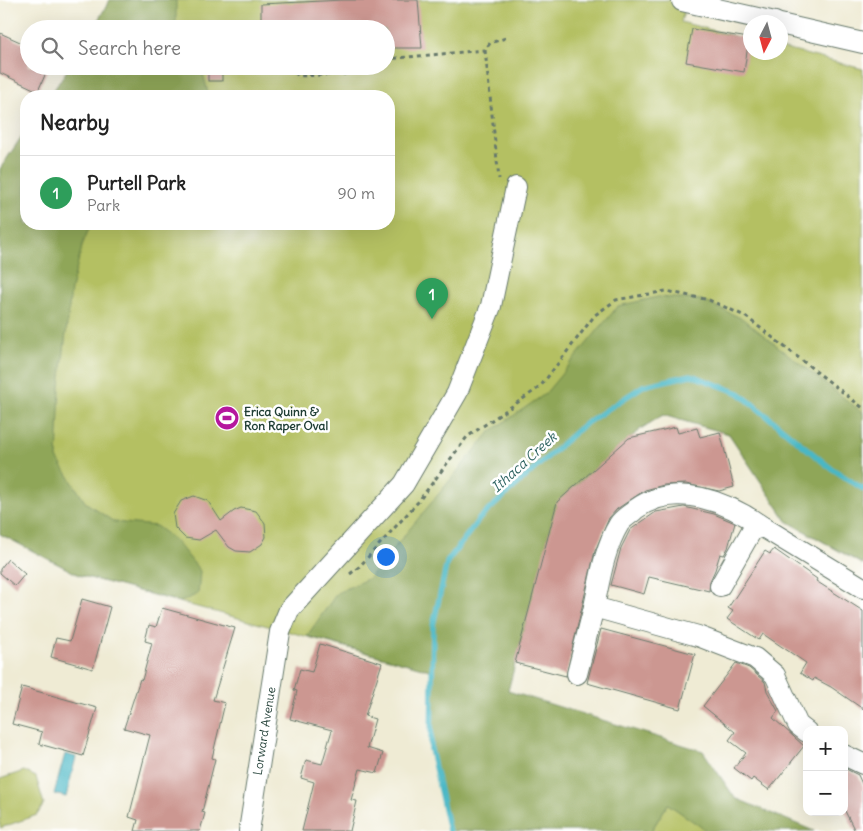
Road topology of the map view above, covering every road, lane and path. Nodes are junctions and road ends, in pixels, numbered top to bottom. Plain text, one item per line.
1 (682, 1) edge
2 (744, 15) edge
3 (788, 26) edge
4 (509, 37) dead end
5 (863, 43) edge
6 (484, 50) junction
7 (395, 57) edge
8 (297, 75) edge
9 (324, 75) edge
10 (508, 187) joint
11 (863, 408) edge
12 (763, 527) junction
13 (344, 577) dead end
14 (720, 586) dead end
15 (863, 588) edge
16 (594, 607) junction
17 (577, 674) dead end
18 (803, 729) edge
19 (848, 757) edge
20 (863, 764) edge
21 (249, 831) edge

1 - 2 street
3 - 5 street
4 - 6 path
6 - 7 path
6 - 10 path
8 - 9 path
10 - 21 street, Lorward Avenue
11 - 13 path
12 - 14 street
12 - 15 street
12 - 16 street
16 - 17 street
16 - 18 street
19 - 20 street

